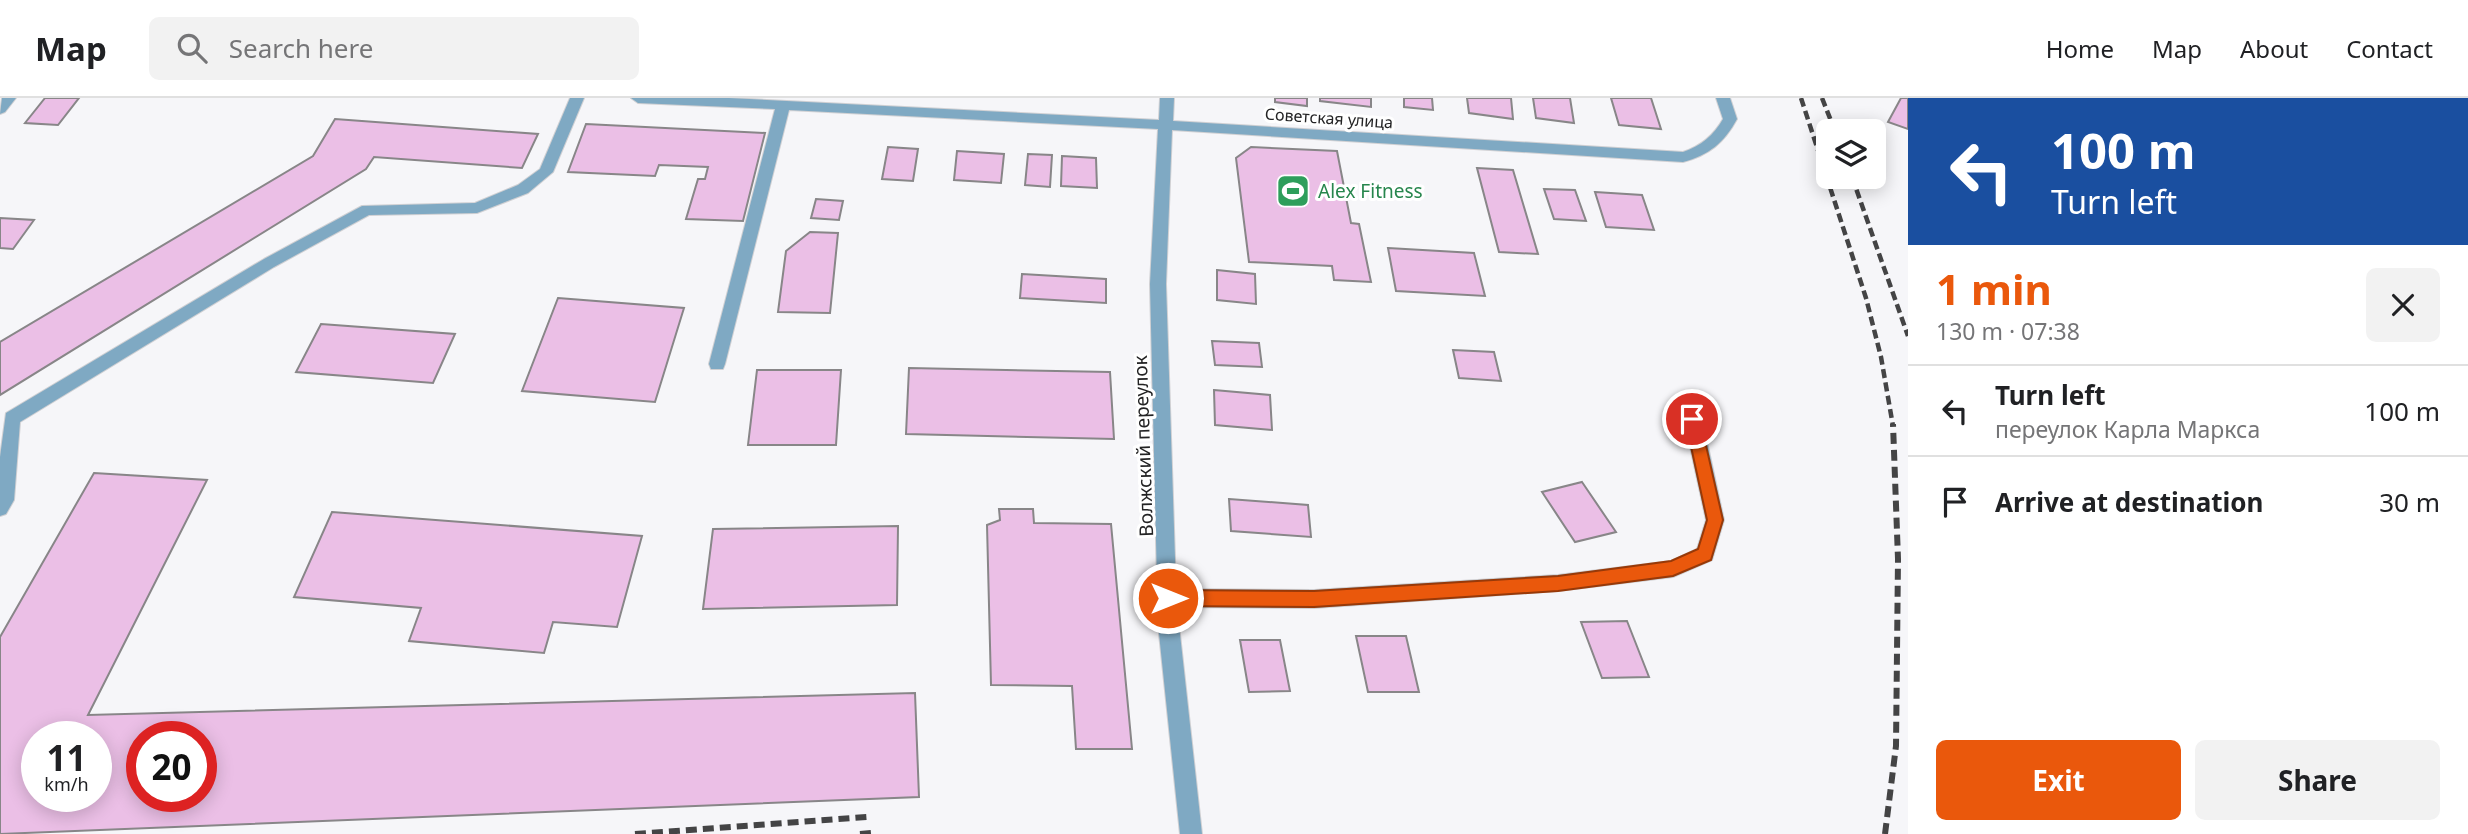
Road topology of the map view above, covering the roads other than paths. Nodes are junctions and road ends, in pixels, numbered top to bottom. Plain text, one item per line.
1 (9, 98) edge
2 (577, 98) edge
3 (638, 98) edge
4 (652, 98) edge
5 (1167, 98) edge
6 (1723, 98) edge
7 (783, 106) junction
8 (0, 109) edge
9 (1164, 125) junction
10 (717, 364) dead end
11 (1692, 419) dead end
12 (0, 508) edge
13 (1168, 598) junction
14 (1191, 834) edge

1 - 8 street
2 - 12 street
3 - 4 street, Советская улица
4 - 7 street, Советская улица
5 - 9 street, Волжский переулок
6 - 9 street, Советская улица
7 - 9 street, Советская улица
7 - 10 street
9 - 13 street, Волжский переулок
11 - 13 street
13 - 14 street, Волжский переулок

